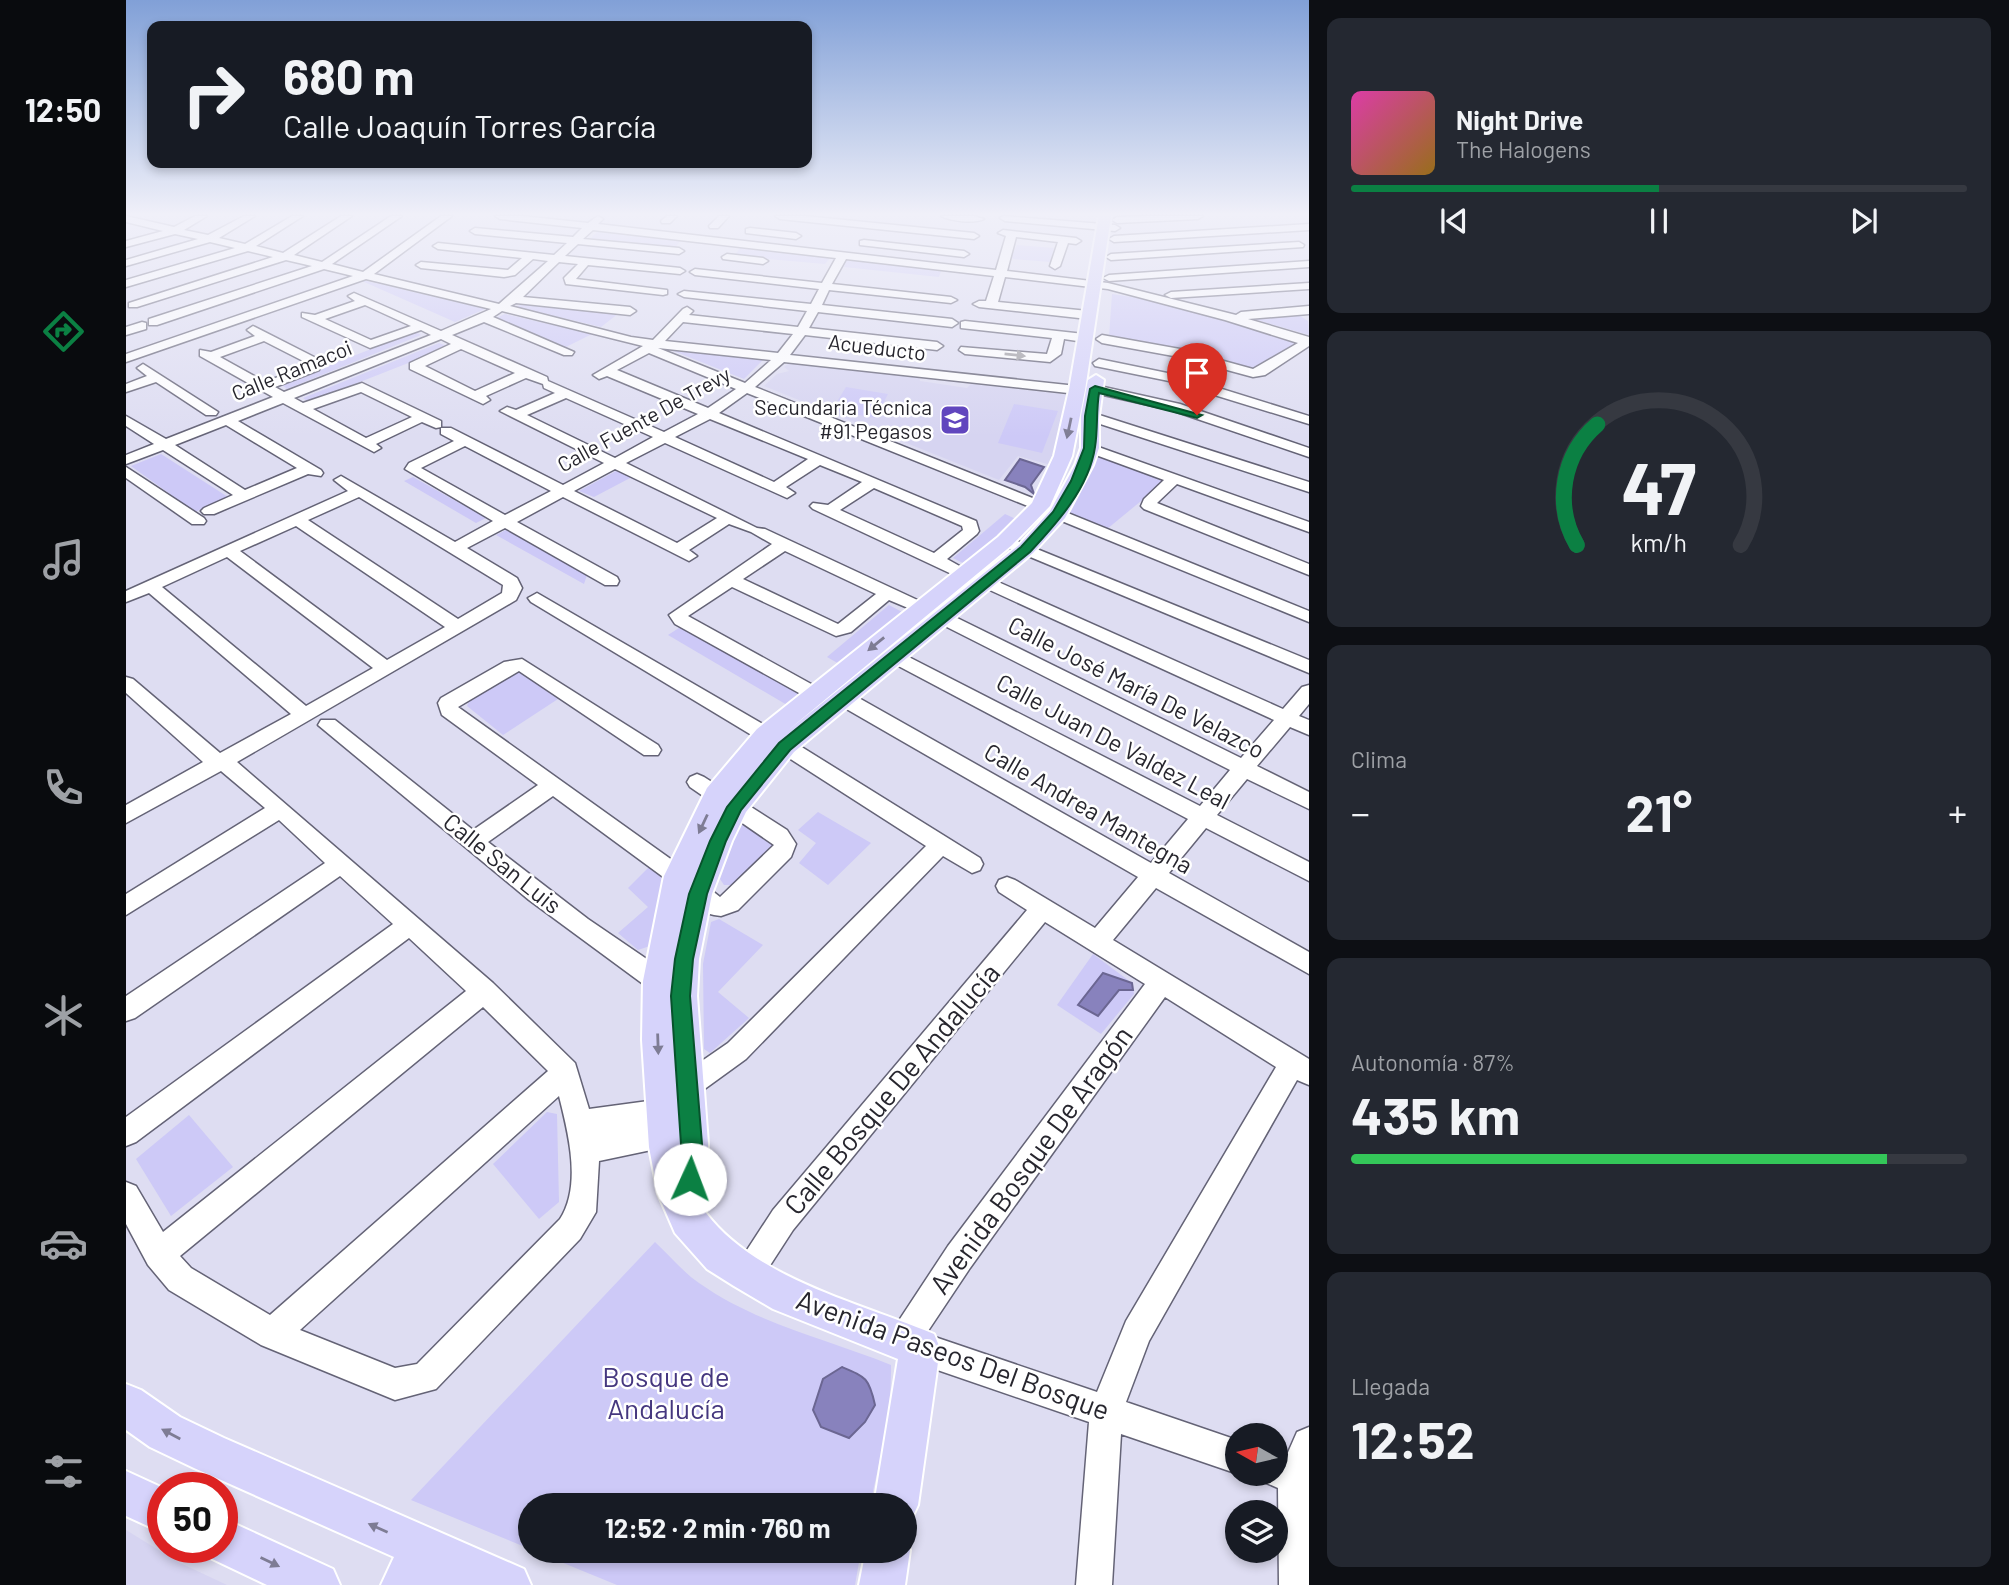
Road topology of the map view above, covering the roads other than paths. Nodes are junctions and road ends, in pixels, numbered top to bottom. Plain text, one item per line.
1 (180, 290) edge
2 (251, 290) edge
3 (329, 290) edge
4 (429, 290) edge
5 (523, 290) edge
6 (649, 290) edge
7 (696, 290) edge
8 (824, 290) edge
9 (945, 290) edge
10 (993, 290) edge
11 (1098, 290) edge
12 (1100, 290) edge
13 (1125, 290) edge
14 (1248, 290) edge
15 (126, 292) edge
16 (663, 292) dead end
17 (354, 296) dead end
18 (1155, 296) junction
19 (514, 299) junction
20 (951, 300) dead end
21 (366, 301) junction
22 (503, 307) junction
23 (814, 308) junction
24 (1307, 312) edge
25 (1088, 315) junction
26 (170, 317) junction
27 (1229, 317) junction
28 (484, 318) junction
29 (933, 321) junction
30 (616, 322) dead end
31 (244, 326) junction
32 (419, 327) junction
33 (989, 327) junction
34 (191, 328) dead end
35 (126, 331) edge
36 (800, 331) junction
37 (602, 333) junction
38 (439, 335) junction
39 (1059, 335) junction
40 (265, 337) junction
41 (1084, 338) junction
42 (1102, 339) junction
43 (126, 341) edge
44 (1309, 342) edge
45 (459, 345) junction
46 (652, 346) junction
47 (965, 350) dead end
48 (144, 352) junction
49 (984, 352) junction
50 (782, 356) junction
51 (126, 358) edge
52 (1099, 363) junction
53 (143, 368) dead end
54 (525, 373) junction
55 (156, 377) junction
56 (266, 386) junction
57 (126, 388) edge
58 (747, 388) junction
59 (1095, 389) junction
60 (1077, 390) junction
61 (566, 393) junction
62 (285, 396) junction
63 (1309, 406) edge
64 (304, 407) junction
65 (211, 412) dead end
66 (708, 414) junction
67 (1090, 416) junction
68 (1302, 418) edge
69 (126, 420) edge
70 (227, 420) junction
71 (435, 424) junction
72 (664, 438) junction
73 (465, 441) junction
74 (166, 444) junction
75 (1090, 448) junction
76 (1309, 453) edge
77 (818, 459) junction
78 (126, 460) edge
79 (613, 463) junction
80 (126, 471) edge
81 (1175, 478) junction
82 (341, 480) dead end
83 (873, 482) junction
84 (1309, 486) edge
85 (561, 490) junction
86 (360, 491) junction
87 (244, 496) junction
88 (1049, 510) junction
89 (728, 518) junction
90 (297, 520) junction
91 (505, 520) junction
92 (1309, 527) edge
93 (784, 544) junction
94 (1015, 545) junction
95 (455, 548) junction
96 (230, 551) junction
97 (936, 560) junction
98 (1309, 570) edge
99 (975, 577) junction
100 (732, 580) junction
101 (611, 581) dead end
102 (151, 586) junction
103 (887, 593) junction
104 (126, 597) edge
105 (537, 598) dead end
106 (931, 612) junction
107 (1309, 617) edge
108 (457, 627) junction
109 (893, 656) junction
110 (1309, 667) edge
111 (386, 669) junction
112 (126, 683) edge
113 (1309, 691) edge
114 (815, 694) junction
115 (843, 698) junction
116 (303, 714) junction
117 (1287, 718) junction
118 (328, 725) dead end
119 (1309, 728) edge
120 (776, 741) junction
121 (651, 750) dead end
122 (220, 762) junction
123 (1243, 770) junction
124 (554, 785) junction
125 (716, 795) junction
126 (1309, 801) edge
127 (280, 809) junction
128 (126, 815) edge
129 (1202, 819) junction
130 (473, 841) junction
131 (942, 844) junction
132 (340, 864) junction
133 (972, 864) dead end
134 (1309, 872) edge
135 (1153, 877) junction
136 (688, 885) junction
137 (1007, 886) dead end
138 (126, 906) edge
139 (1043, 908) junction
140 (408, 926) junction
141 (1098, 941) junction
142 (1309, 964) edge
143 (658, 981) junction
144 (1162, 981) junction
145 (484, 991) junction
146 (681, 996) junction
147 (126, 1010) edge
148 (1301, 1068) edge
149 (566, 1072) junction
150 (686, 1088) junction
151 (663, 1117) junction
152 (579, 1123) junction
153 (126, 1133) edge
154 (586, 1150) junction
155 (126, 1196) edge
156 (688, 1220) junction
157 (159, 1254) junction
158 (747, 1273) junction
159 (272, 1334) junction
160 (911, 1345) junction
161 (126, 1405) edge
162 (1106, 1410) junction
163 (1309, 1444) edge
164 (1225, 1453) edge
165 (1293, 1477) edge
166 (126, 1493) edge
167 (897, 1493) edge
168 (147, 1503) edge
169 (238, 1547) edge
170 (886, 1563) edge
171 (317, 1585) edge
172 (404, 1585) edge
173 (464, 1585) edge
174 (508, 1585) edge
175 (882, 1585) edge
176 (1094, 1585) edge
177 (1297, 1585) edge

1 - 15 street
2 - 26 street
3 - 31 street
4 - 22 street
5 - 19 street, Calle Ramacoi
6 - 16 street
7 - 23 street
8 - 23 street, Calle Fuente De Trevy
9 - 20 street
10 - 25 street
11 - 25 main road
12 - 42 main road
13 - 18 street
14 - 18 street
17 - 21 street
18 - 27 street
19 - 22 street, Calle Ramacoi
19 - 30 street
21 - 32 street
21 - 32 street
22 - 28 street, Calle Ramacoi
22 - 37 street
23 - 29 street
23 - 36 street, Calle Fuente De Trevy
24 - 27 street
25 - 41 main road
26 - 34 street
26 - 35 street
27 - 44 street
28 - 37 street
28 - 38 street, Calle Ramacoi
29 - 33 street
29 - 36 street
31 - 40 street
31 - 48 street
32 - 38 street
33 - 39 street
33 - 49 street
36 - 46 street
36 - 50 street, Calle Fuente De Trevy
37 - 46 street
38 - 45 street
38 - 62 street, Calle Ramacoi
39 - 41 street
49 -> 39 street
40 - 56 street
40 - 56 street
41 - 60 main road
42 - 44 street
42 - 52 main road
43 - 48 street
45 - 54 street
45 - 54 street
46 - 50 street, Acueducto
46 - 58 street
46 - 66 street
47 - 49 street
48 - 51 street
50 - 58 street, Calle Fuente De Trevy
50 - 60 street, Acueducto
52 - 59 main road
52 - 68 street
53 - 55 street
54 - 61 street
55 - 57 street
55 - 65 street
56 - 62 street
58 - 66 street, Calle Fuente De Trevy
58 - 88 street
59 - 67 main road
59 - 76 street
60 -> 88 main road
61 - 72 street
61 - 79 street, Calle José María De Velazco
62 - 64 street
62 - 70 street, Calle Ramacoi
63 - 68 street
64 - 71 street, Calle Ramacoi
64 - 71 street
66 - 72 street, Calle Fuente De Trevy
66 - 77 street
67 - 75 main road
67 - 84 street
69 - 74 street
70 - 74 street, Calle Ramacoi
70 - 87 street
71 - 73 street
72 - 77 street
72 - 79 street, Calle Fuente De Trevy
73 - 85 street
73 - 91 street
74 - 78 street, Calle Ramacoi
74 - 87 street
75 - 81 street
75 - 88 main road
77 - 83 street
79 - 85 street, Calle Fuente De Trevy
79 - 89 street, Calle José María De Velazco
80 - 87 street
81 - 92 street
81 - 98 street
82 - 86 street
83 - 97 street
83 - 97 street
85 - 89 street
85 - 91 street, Calle Fuente De Trevy
86 - 90 street
86 - 95 street
88 - 94 main road
88 - 107 street
89 - 93 street, Calle José María De Velazco
90 - 96 street
90 - 108 street
91 - 95 street, Calle Fuente De Trevy
91 - 101 street
93 - 100 street
93 - 103 street, Calle José María De Velazco
94 - 99 main road
94 - 110 street
95 - 108 street
96 - 102 street
96 - 111 street
97 - 99 street
99 - 106 main road
99 - 117 street
100 - 103 street
100 - 114 street
102 - 104 street
102 - 116 street
103 - 106 street, Calle José María De Velazco
105 - 120 street
106 - 109 main road
106 -> 114 main road
106 - 123 street, Calle José María De Velazco
108 - 111 street
109 - 115 main road
109 - 129 street, Calle Juan De Valdez Leal
111 - 116 street
112 - 122 street
113 - 117 street
114 - 120 main road
115 - 120 main road
115 - 135 street, Calle Andrea Mantegna
116 - 122 street
117 - 119 street
117 - 123 street
118 - 130 street, Calle San Luis
120 - 125 main road
120 - 131 street
121 - 124 street
122 - 127 street
122 - 128 street
123 - 126 street, Calle José María De Velazco
123 - 129 street
124 - 130 street
124 - 136 street
125 - 136 main road
125 - 136 street
127 - 132 street
127 - 138 street
129 - 134 street, Calle Juan De Valdez Leal
129 - 135 street
130 - 143 street, Calle San Luis
131 - 133 street
131 - 150 street
132 - 140 street
132 - 147 street
135 - 141 street
135 - 142 street, Calle Andrea Mantegna
136 - 143 main road, Avenida Paseos Del Bosque
136 - 146 main road
137 - 139 street
139 - 141 street
139 - 158 street, Calle Bosque De Andalucía
140 - 145 street
140 - 153 street
141 - 144 street
143 - 146 street, Calle San Luis
143 -> 151 main road, Avenida Paseos Del Bosque
144 - 148 street
144 - 160 street, Avenida Bosque De Aragón
145 - 149 street
145 - 157 street
146 - 150 main road
148 - 162 street
149 - 152 street
149 - 159 street
150 - 151 street
150 - 156 main road
151 - 152 street
151 - 154 street
151 - 156 main road, Avenida Paseos Del Bosque
152 - 154 street
154 - 159 street
155 - 157 street
156 - 158 main road, Avenida Paseos Del Bosque
157 - 159 street
158 - 160 main road, Avenida Paseos Del Bosque
160 - 162 street, Avenida Paseos Del Bosque
160 - 167 main road
174 -> 161 main road
162 - 164 street, Avenida Paseos Del Bosque
162 - 176 street
163 - 165 street
165 - 177 street
166 - 168 main road
169 -> 171 main road
170 - 175 main road
172 - 173 main road

